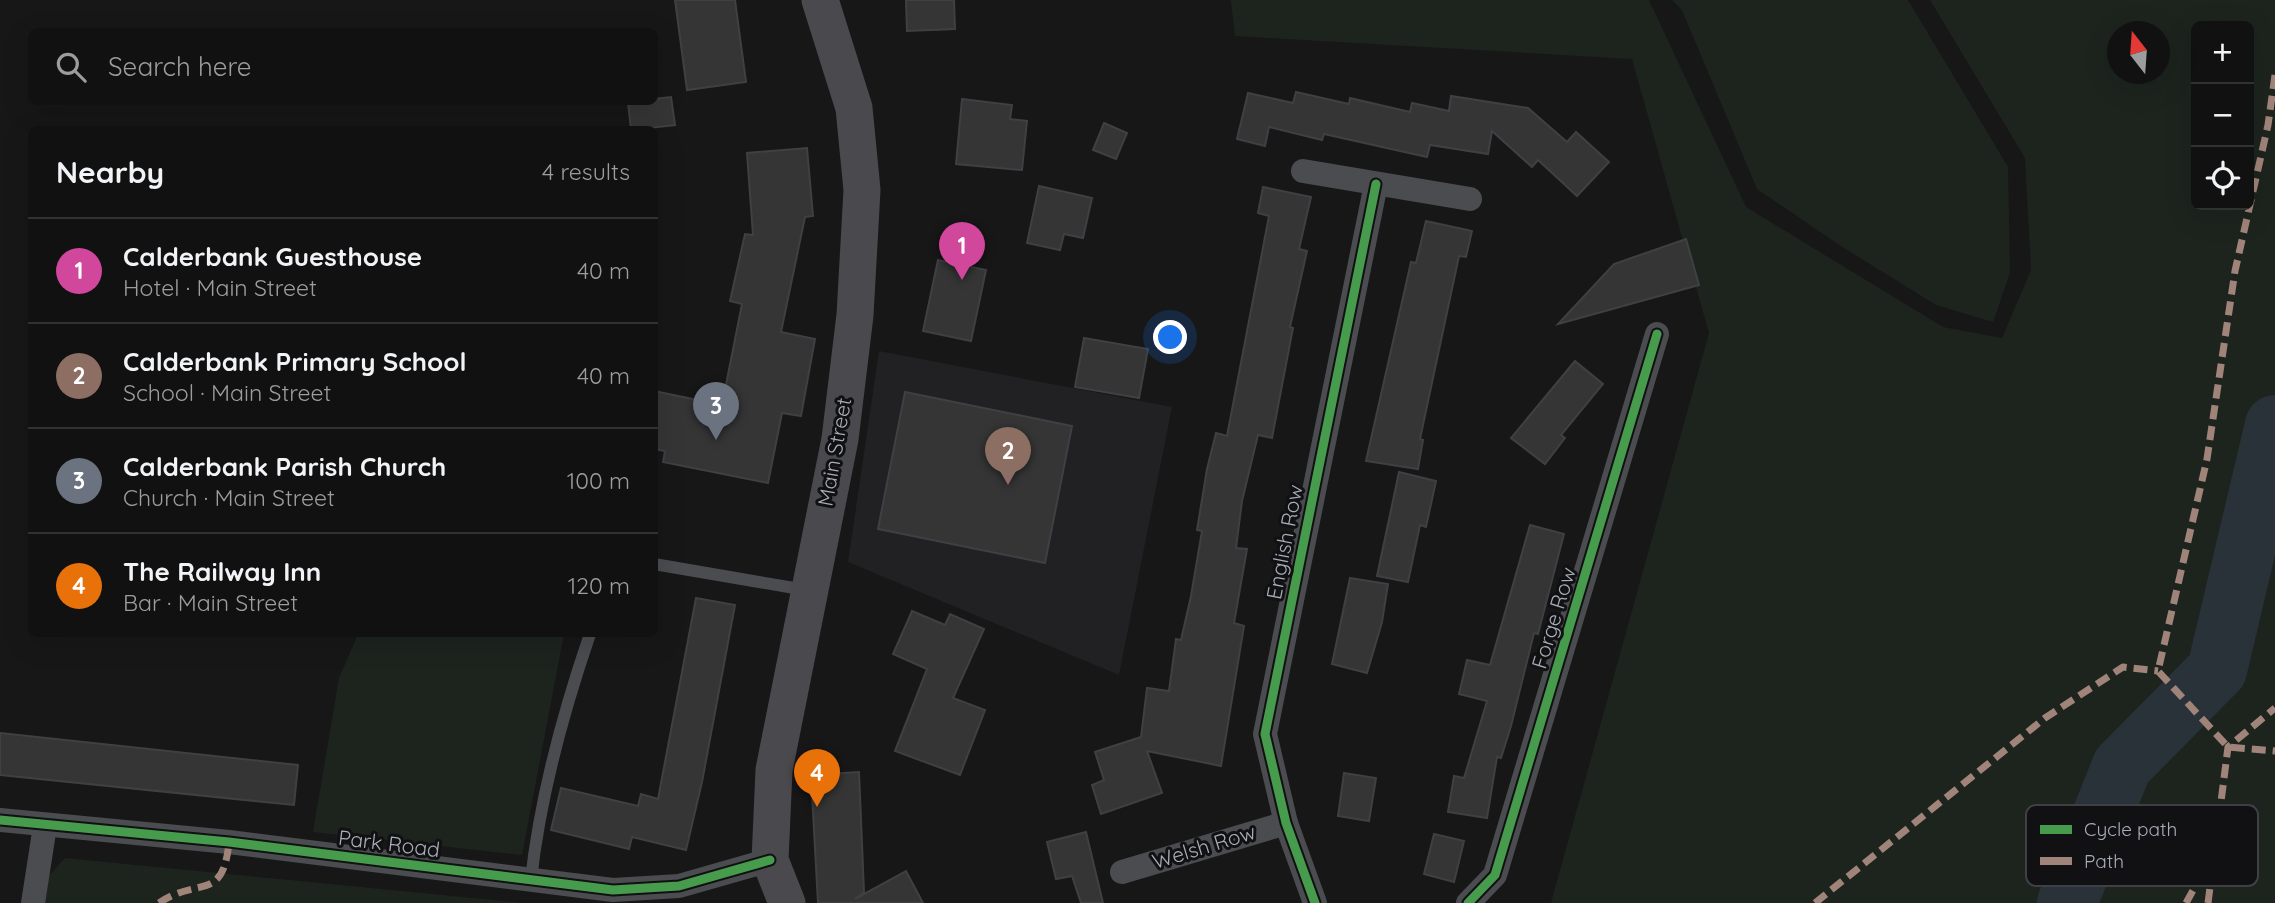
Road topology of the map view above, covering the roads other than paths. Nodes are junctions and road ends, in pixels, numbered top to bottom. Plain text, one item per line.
1 (820, 0) edge
2 (1303, 171) dead end
3 (1376, 184) junction
4 (1470, 199) dead end
5 (1657, 334) dead end
6 (658, 565) edge
7 (808, 590) junction
8 (589, 637) edge
9 (0, 820) edge
10 (1286, 823) junction
11 (45, 826) junction
12 (770, 860) junction
13 (1122, 872) dead end
14 (531, 880) junction
15 (33, 903) edge
16 (787, 903) edge
17 (1315, 903) edge
18 (1468, 903) edge

1 - 7 main road, Main Street
2 - 3 street
3 - 4 street
3 - 10 street, English Row
5 - 18 street, Forge Row
6 - 7 lane
7 - 12 main road, Main Street
8 - 14 lane
9 - 11 street, Park Road
10 - 13 street, Welsh Row
10 - 17 street, English Row
11 - 14 street, Park Road
11 - 15 street
12 - 14 street, Park Road
12 - 16 main road, Main Street

